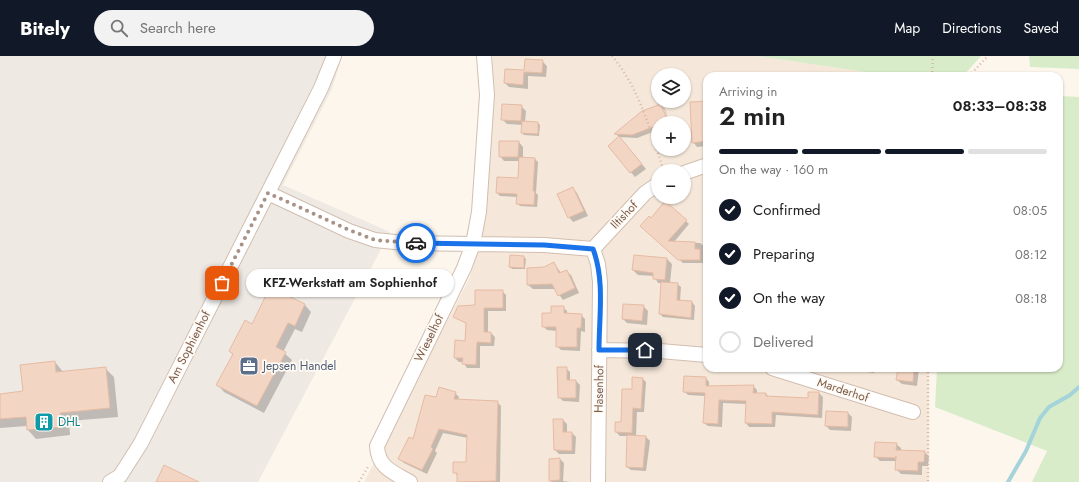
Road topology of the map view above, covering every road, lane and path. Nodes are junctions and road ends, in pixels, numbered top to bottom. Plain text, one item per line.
1 (334, 56) edge
2 (484, 56) edge
3 (612, 56) edge
4 (933, 56) edge
5 (988, 56) edge
6 (932, 72) edge
7 (973, 72) edge
8 (661, 164) edge
9 (703, 167) edge
10 (691, 171) edge
11 (651, 189) edge
12 (268, 193) junction
13 (473, 244) junction
14 (593, 249) junction
15 (599, 350) junction
16 (703, 355) edge
17 (785, 372) edge
18 (928, 372) edge
19 (913, 412) dead end
20 (377, 456) junction
21 (110, 482) edge
22 (359, 482) edge
23 (410, 482) edge
24 (598, 482) edge
25 (928, 482) edge

1 - 12 street, Am Sophienhof
2 - 13 street, Wieselhof
3 - 8 path
4 - 6 path
5 - 7 path
9 - 10 street
11 - 14 street, Iltishof
12 - 13 street
12 - 21 street, Am Sophienhof
13 - 14 street
13 - 20 street, Wieselhof
14 - 15 street, Hasenhof
15 - 16 street
15 - 24 street, Hasenhof
17 - 19 street, Marderhof
18 - 25 path
20 - 22 path
20 - 23 street

